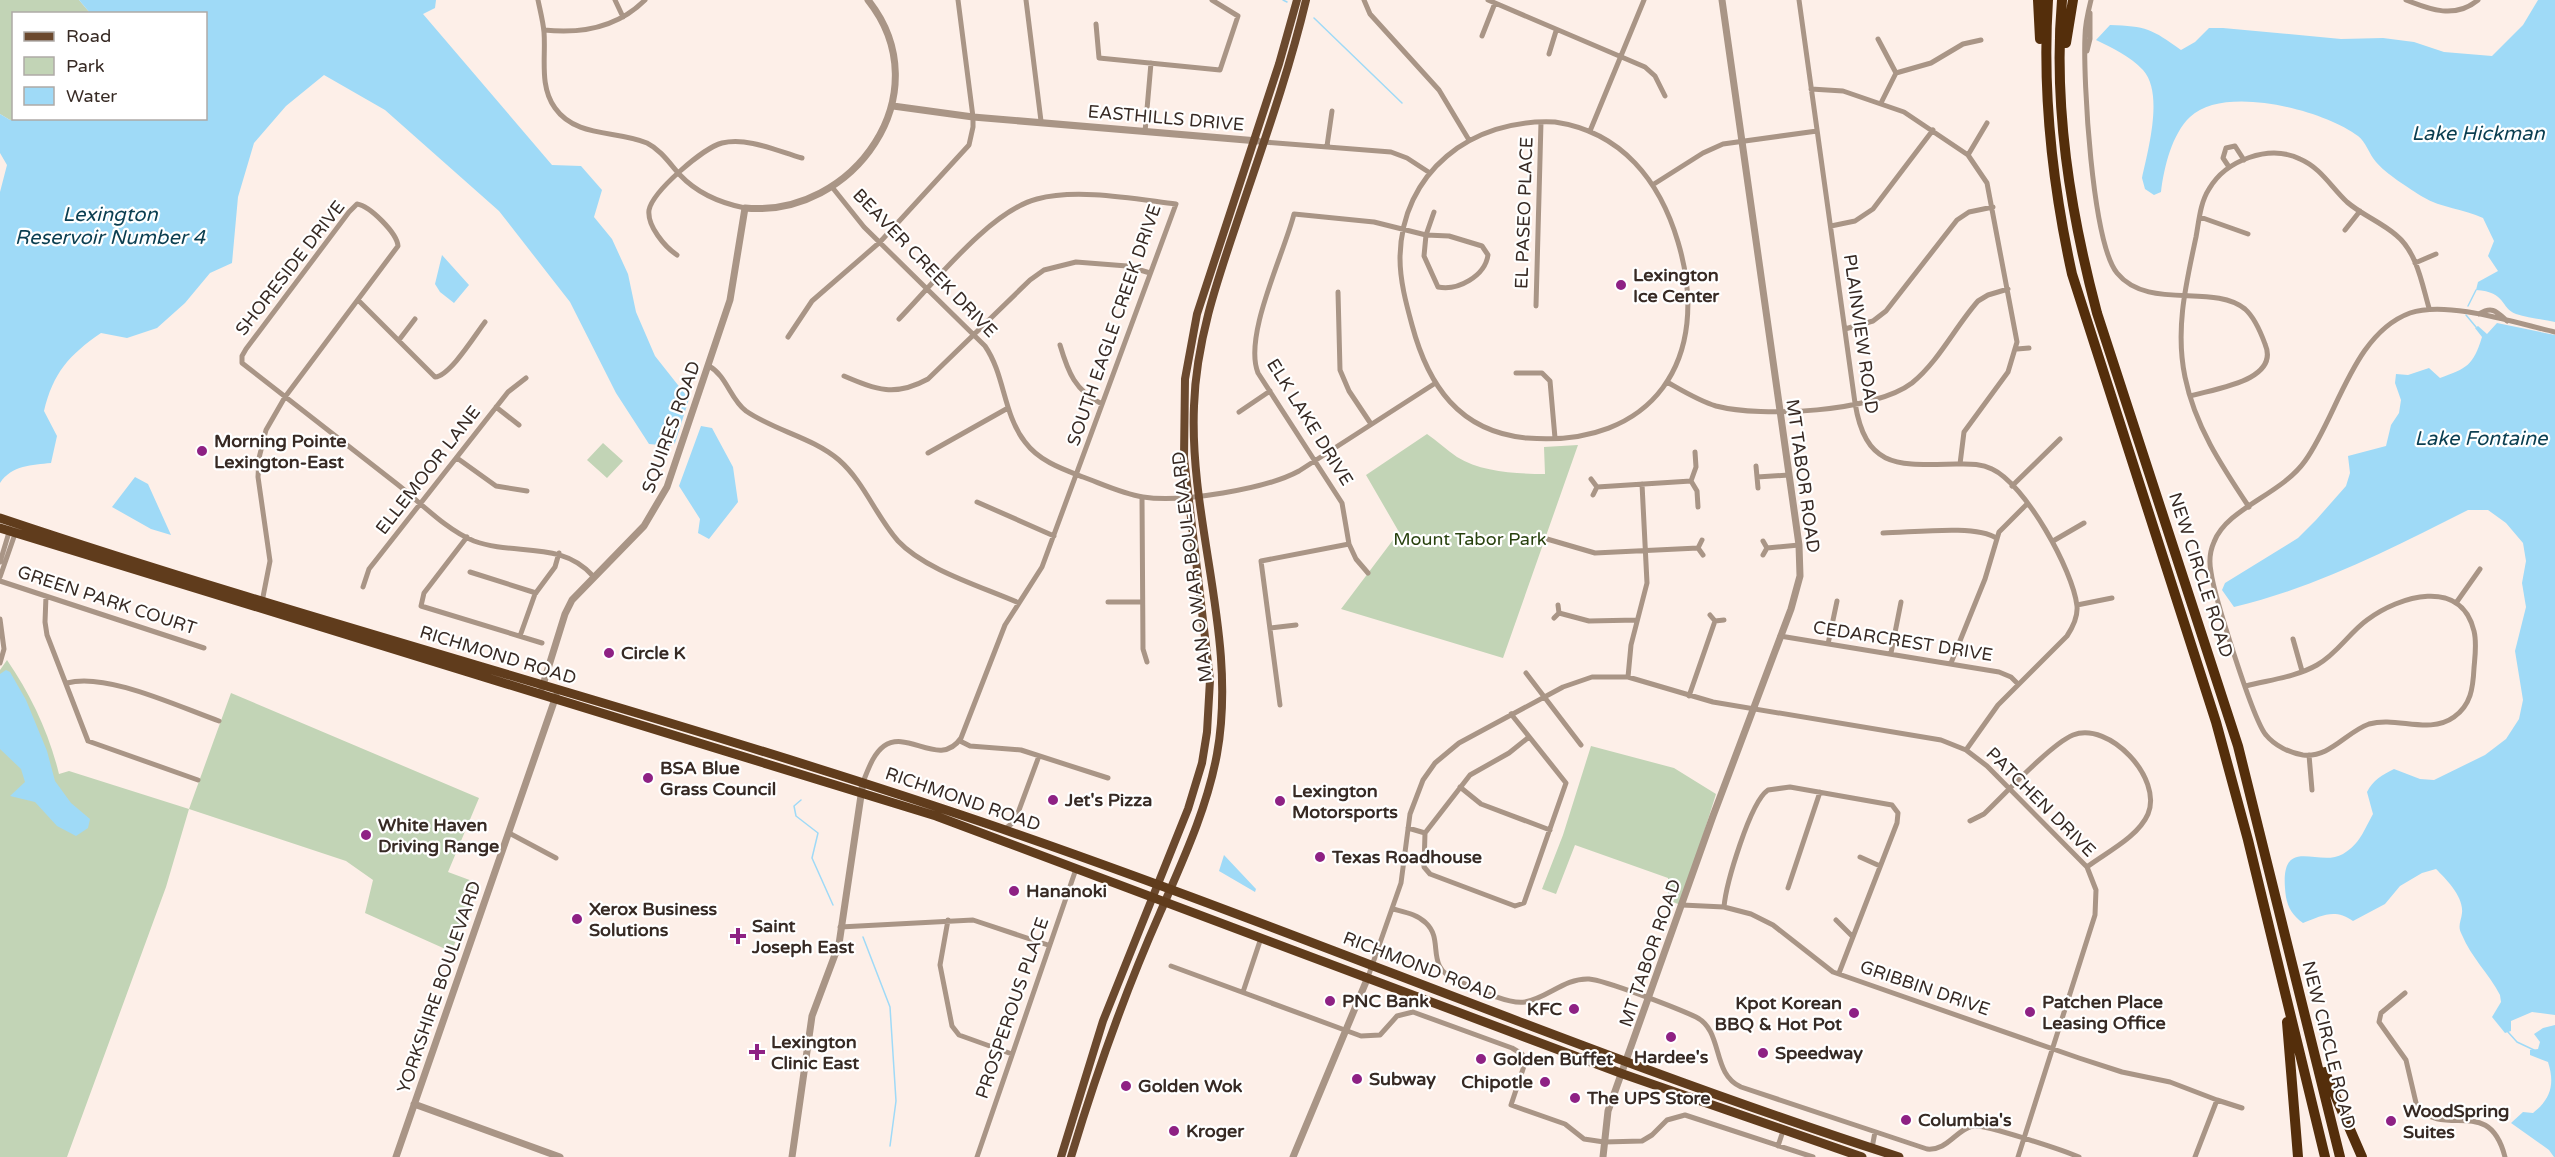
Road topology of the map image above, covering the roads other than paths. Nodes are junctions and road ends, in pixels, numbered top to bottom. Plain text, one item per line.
1 (538, 0) edge
2 (615, 0) edge
3 (645, 0) edge
4 (868, 0) edge
5 (958, 0) edge
6 (1026, 0) edge
7 (1212, 0) edge
8 (1297, 0) edge
9 (1306, 0) edge
10 (1364, 0) edge
11 (1488, 0) edge
12 (1644, 0) edge
13 (1722, 0) edge
14 (1799, 0) edge
15 (2038, 0) edge
16 (2048, 0) edge
17 (2062, 0) edge
18 (2073, 0) edge
19 (2091, 0) edge
20 (2406, 0) edge
21 (2478, 0) edge
22 (1495, 3) junction
23 (623, 17) junction
24 (1096, 24) dead end
25 (544, 30) junction
26 (1556, 31) junction
27 (1482, 36) dead end
28 (1878, 39) dead end
29 (1981, 40) dead end
30 (1548, 54) dead end
31 (1621, 57) junction
32 (1151, 63) junction
33 (1896, 73) junction
34 (1811, 89) junction
35 (1665, 96) dead end
36 (2061, 100) junction
37 (1881, 103) junction
38 (893, 106) junction
39 (1332, 111) dead end
40 (973, 117) junction
41 (1041, 121) junction
42 (1541, 122) junction
43 (1987, 123) dead end
44 (1933, 130) junction
45 (1590, 131) junction
46 (1817, 131) junction
47 (1145, 132) junction
48 (1469, 140) junction
49 (1252, 141) junction
50 (1742, 141) junction
51 (1263, 142) junction
52 (2050, 144) junction
53 (1327, 146) junction
54 (1968, 155) junction
55 (802, 158) dead end
56 (2244, 159) junction
57 (2229, 167) junction
58 (1430, 173) junction
59 (679, 174) junction
60 (1654, 184) junction
61 (832, 187) junction
62 (1993, 207) junction
63 (744, 208) junction
64 (2360, 211) junction
65 (1434, 212) dead end
66 (2200, 218) junction
67 (1831, 226) junction
68 (1403, 229) junction
69 (2345, 230) dead end
70 (2248, 234) dead end
71 (1426, 235) junction
72 (880, 242) junction
73 (2436, 254) dead end
74 (677, 255) dead end
75 (2415, 263) junction
76 (1150, 273) junction
77 (928, 289) junction
78 (2008, 289) junction
79 (1338, 292) dead end
80 (2183, 296) junction
81 (358, 300) junction
82 (1536, 306) dead end
83 (2429, 309) junction
84 (899, 319) dead end
85 (415, 320) dead end
86 (485, 322) dead end
87 (1845, 329) junction
88 (2555, 332) edge
89 (976, 336) junction
90 (788, 337) dead end
91 (399, 340) junction
92 (1059, 345) dead end
93 (2030, 348) dead end
94 (2017, 349) junction
95 (709, 366) junction
96 (1516, 373) dead end
97 (844, 376) dead end
98 (526, 378) dead end
99 (1667, 382) junction
100 (1434, 384) junction
101 (1270, 391) junction
102 (2190, 396) junction
103 (285, 397) junction
104 (1855, 403) junction
105 (1102, 404) junction
106 (496, 407) junction
107 (1008, 408) junction
108 (1239, 412) dead end
109 (1779, 413) junction
110 (1371, 424) junction
111 (519, 425) dead end
112 (1555, 438) junction
113 (2060, 439) dead end
114 (1695, 452) dead end
115 (928, 453) dead end
116 (457, 458) junction
117 (1315, 461) junction
118 (1960, 464) junction
119 (1756, 466) dead end
120 (1077, 474) junction
121 (1789, 474) junction
122 (1757, 477) junction
123 (1592, 479) dead end
124 (1691, 481) junction
125 (1642, 484) junction
126 (2012, 486) junction
127 (1597, 487) junction
128 (1758, 488) dead end
129 (527, 491) dead end
130 (1199, 495) junction
131 (1593, 495) dead end
132 (1189, 496) junction
133 (1142, 497) junction
134 (977, 502) dead end
135 (421, 503) junction
136 (2027, 504) junction
137 (1698, 507) dead end
138 (2249, 507) junction
139 (0, 518) edge
140 (2084, 523) dead end
141 (10, 528) edge
142 (1883, 533) dead end
143 (1054, 536) junction
144 (467, 537) junction
145 (1996, 538) junction
146 (1547, 539) dead end
147 (1702, 540) dead end
148 (1763, 541) dead end
149 (2053, 541) junction
150 (1349, 544) junction
151 (1799, 545) junction
152 (1698, 548) junction
153 (1767, 548) junction
154 (1646, 551) junction
155 (559, 554) junction
156 (1703, 555) dead end
157 (1763, 555) dead end
158 (0, 562) edge
159 (2480, 569) dead end
160 (470, 572) dead end
161 (1368, 573) dead end
162 (593, 576) junction
163 (0, 579) edge
164 (363, 587) dead end
165 (536, 593) junction
166 (46, 596) junction
167 (2112, 598) dead end
168 (1838, 601) dead end
169 (1108, 602) dead end
170 (1142, 602) junction
171 (1901, 602) dead end
172 (1019, 603) junction
173 (2456, 603) junction
174 (261, 605) junction
175 (1558, 605) dead end
176 (2077, 605) junction
177 (1559, 613) junction
178 (1710, 615) dead end
179 (1554, 618) dead end
180 (0, 620) edge
181 (1637, 620) junction
182 (1724, 620) dead end
183 (1715, 621) junction
184 (1296, 625) dead end
185 (1270, 628) junction
186 (520, 636) junction
187 (1780, 636) junction
188 (2293, 639) dead end
189 (542, 643) dead end
190 (1828, 644) junction
191 (204, 648) dead end
192 (1891, 653) junction
193 (1147, 662) dead end
194 (0, 663) edge
195 (1951, 663) junction
196 (2302, 671) junction
197 (1526, 673) dead end
198 (1628, 677) junction
199 (67, 683) junction
200 (2018, 684) junction
201 (2246, 686) junction
202 (542, 690) junction
203 (556, 694) junction
204 (1689, 696) junction
205 (1543, 697) junction
206 (1280, 705) dead end
207 (1753, 709) junction
208 (1511, 714) junction
209 (219, 721) dead end
210 (1529, 737) junction
211 (960, 741) junction
212 (1581, 745) dead end
213 (1966, 750) junction
214 (2308, 755) junction
215 (1039, 756) junction
216 (1108, 778) dead end
217 (198, 780) dead end
218 (862, 787) junction
219 (1460, 787) junction
220 (2010, 790) junction
221 (2312, 790) dead end
222 (1820, 792) junction
223 (1015, 820) junction
224 (1970, 821) dead end
225 (1408, 828) junction
226 (1002, 829) junction
227 (1550, 830) junction
228 (509, 833) junction
229 (1425, 833) junction
230 (1024, 836) junction
231 (1860, 857) dead end
232 (556, 858) dead end
233 (1880, 866) junction
234 (2086, 867) junction
235 (1076, 869) junction
236 (1157, 885) junction
237 (1788, 888) dead end
238 (1170, 890) junction
239 (1153, 898) junction
240 (1165, 902) junction
241 (1682, 905) junction
242 (1724, 907) junction
243 (1393, 909) junction
244 (948, 920) junction
245 (1836, 920) dead end
246 (840, 927) junction
247 (1852, 936) junction
248 (1261, 938) junction
249 (1048, 945) junction
250 (2278, 962) junction
251 (1171, 966) dead end
252 (1372, 966) junction
253 (2293, 968) junction
254 (1839, 973) junction
255 (1368, 977) junction
256 (1242, 992) junction
257 (2405, 993) dead end
258 (1649, 999) junction
259 (1347, 1031) junction
260 (2052, 1048) junction
261 (1012, 1054) junction
262 (1628, 1062) junction
263 (1623, 1074) junction
264 (2217, 1100) junction
265 (414, 1104) junction
266 (2242, 1108) dead end
267 (1783, 1131) junction
268 (1875, 1132) junction
269 (2023, 1140) junction
270 (1604, 1142) junction
271 (1778, 1146) junction
272 (1872, 1148) junction
273 (396, 1157) edge
274 (560, 1157) edge
275 (792, 1157) edge
276 (976, 1157) edge
277 (1061, 1157) edge
278 (1071, 1157) edge
279 (1293, 1157) edge
280 (1603, 1157) edge
281 (1813, 1157) edge
282 (1862, 1157) edge
283 (1899, 1157) edge
284 (2018, 1157) edge
285 (2079, 1157) edge
286 (2195, 1157) edge
287 (2298, 1157) edge
288 (2325, 1157) edge
289 (2340, 1157) edge
290 (2362, 1157) edge
291 (2505, 1157) edge

1 - 25 street
2 - 23 street
3 - 23 street
4 - 38 street
5 - 40 street
6 - 41 street
7 - 32 street
8 - 49 main road, MAN O WAR BOULEVARD
9 - 51 main road, MAN O WAR BOULEVARD
10 - 48 street
11 - 22 street
12 - 31 street
13 - 50 street, MT TABOR ROAD
14 - 34 street, PLAINVIEW ROAD
15 - 52 highway
16 - 52 highway, NEW CIRCLE ROAD
17 - 36 highway, NEW CIRCLE ROAD
18 - 36 highway
19 - 80 street
20 - 21 street
22 - 26 street
22 - 27 street
23 - 25 street
24 - 32 street
25 - 59 street
26 - 30 street
26 - 31 street
28 - 33 street
29 - 33 street
31 - 35 street
31 - 45 street
32 - 47 street
33 - 37 street
34 - 37 street
34 - 46 street, PLAINVIEW ROAD
36 - 253 highway, NEW CIRCLE ROAD
37 - 44 street
38 - 40 street, EASTHILLS DRIVE
38 - 61 street
39 - 53 street
40 - 41 street, EASTHILLS DRIVE
40 - 72 street
41 - 47 street, EASTHILLS DRIVE
42 - 45 street
42 - 48 street
42 - 82 street, EL PASEO PLACE
43 - 54 street
44 - 54 street
44 - 67 street
45 - 60 street
46 - 50 street
46 - 67 street, PLAINVIEW ROAD
47 - 49 street, EASTHILLS DRIVE
48 - 58 street
49 - 51 street, EASTHILLS DRIVE
49 - 132 main road, MAN O WAR BOULEVARD
50 - 60 street
50 - 109 street, MT TABOR ROAD
51 - 53 street, EASTHILLS DRIVE
51 - 130 main road, MAN O WAR BOULEVARD
52 - 250 highway, NEW CIRCLE ROAD
53 - 58 street, EASTHILLS DRIVE
54 - 62 street
55 - 59 street
56 - 57 street
56 - 57 street
56 - 64 street
57 - 66 street
58 - 68 street
59 - 63 street
59 - 74 street
60 - 99 street
61 - 63 street
61 - 72 street, BEAVER CREEK DRIVE
62 - 78 street
62 - 87 street
63 - 95 street, SQUIRES ROAD
64 - 69 street
64 - 75 street
65 - 71 street
66 - 70 street
66 - 80 street
67 - 87 street, PLAINVIEW ROAD
68 - 71 street
68 - 100 street
68 - 101 street, ELK LAKE DRIVE
71 - 71 street
72 - 77 street, BEAVER CREEK DRIVE
72 - 90 street
73 - 75 street
75 - 83 street
76 - 77 street, SOUTH EAGLE CREEK DRIVE
76 - 89 street
76 - 105 street, SOUTH EAGLE CREEK DRIVE
77 - 84 street, SOUTH EAGLE CREEK DRIVE
77 - 89 street, BEAVER CREEK DRIVE
78 - 94 street
78 - 104 street
79 - 110 street
80 - 102 street
80 - 102 street
81 - 91 street
81 - 103 street, SHORESIDE DRIVE
81 - 103 street, SHORESIDE DRIVE
83 - 88 street
83 - 138 street
85 - 91 street
86 - 91 street
87 - 104 street, PLAINVIEW ROAD
89 - 97 street
89 - 107 street, BEAVER CREEK DRIVE
92 - 105 street
93 - 94 street
94 - 118 street
95 - 162 street, SQUIRES ROAD
95 - 172 street
96 - 112 street
98 - 106 street, ELLEMOOR LANE
99 - 109 street
99 - 112 street
100 - 110 street, BEAVER CREEK DRIVE
100 - 112 street
101 - 108 street
101 - 117 street, ELK LAKE DRIVE
102 - 138 street
103 - 135 street
103 - 174 street, SHORESIDE DRIVE
104 - 109 street
104 - 118 street, PLAINVIEW ROAD
105 - 120 street, SOUTH EAGLE CREEK DRIVE
106 - 111 street
106 - 116 street, ELLEMOOR LANE
107 - 115 street
107 - 120 street, BEAVER CREEK DRIVE
109 - 121 street, MT TABOR ROAD
110 - 117 street, BEAVER CREEK DRIVE
113 - 126 street
114 - 124 street
116 - 129 street
116 - 135 street, ELLEMOOR LANE
117 - 130 street, BEAVER CREEK DRIVE
117 - 150 street, ELK LAKE DRIVE
118 - 126 street, PLAINVIEW ROAD
119 - 122 street
120 - 133 street, BEAVER CREEK DRIVE
120 - 143 street, SOUTH EAGLE CREEK DRIVE
121 - 122 street
121 - 151 street, MT TABOR ROAD
122 - 128 street
123 - 127 street
124 - 125 street
124 - 137 street
125 - 127 street
125 - 154 street
126 - 136 street, PLAINVIEW ROAD
127 - 131 street
130 - 132 street, BEAVER CREEK DRIVE
130 - 238 main road, MAN O WAR BOULEVARD
132 - 133 street, BEAVER CREEK DRIVE
132 - 236 main road, MAN O WAR BOULEVARD
133 - 170 street
134 - 143 street
135 - 144 street
135 - 164 street, ELLEMOOR LANE
136 - 145 street
136 - 149 street, PLAINVIEW ROAD
138 - 201 street
139 - 141 highway, RICHMOND ROAD
140 - 149 street
141 - 158 street
141 - 163 street
141 - 174 highway, RICHMOND ROAD
142 - 145 street
143 - 172 street, SOUTH EAGLE CREEK DRIVE
144 - 155 street
144 - 186 street
145 - 195 street
146 - 154 street
147 - 152 street
148 - 153 street
149 - 176 street, PLAINVIEW ROAD
150 - 161 street, ELK LAKE DRIVE
150 - 185 street
151 - 153 street
151 - 187 street, MT TABOR ROAD
152 - 154 street
152 - 156 street
153 - 157 street
154 - 181 street
155 - 162 street
155 - 165 street
159 - 173 street
160 - 165 street
162 - 202 street, SQUIRES ROAD
163 - 166 street, GREEN PARK COURT
165 - 186 street
166 - 191 street, GREEN PARK COURT
166 - 199 street
167 - 176 street
168 - 190 street
169 - 170 street
170 - 193 street
171 - 192 street
172 - 211 street, SOUTH EAGLE CREEK DRIVE
173 - 196 street
173 - 214 street
174 - 202 highway, RICHMOND ROAD
175 - 177 street
176 - 200 street
177 - 179 street
177 - 181 street
178 - 183 street
180 - 194 street
181 - 198 street
182 - 183 street
183 - 204 street
184 - 185 street
185 - 206 street
186 - 189 street
187 - 190 street, CEDARCREST DRIVE
187 - 207 street, MT TABOR ROAD
188 - 196 street
190 - 192 street, CEDARCREST DRIVE
192 - 195 street, CEDARCREST DRIVE
195 - 200 street, CEDARCREST DRIVE
196 - 201 street
197 - 205 street
198 - 204 street, PATCHEN DRIVE
198 - 205 street, PATCHEN DRIVE
199 - 209 street
199 - 217 street
200 - 213 street
201 - 214 street
202 - 203 highway, RICHMOND ROAD
203 - 218 highway, RICHMOND ROAD
203 - 228 street, YORKSHIRE BOULEVARD
204 - 207 street, PATCHEN DRIVE
205 - 208 street, PATCHEN DRIVE
205 - 212 street
207 - 213 street, PATCHEN DRIVE
207 - 241 street, MT TABOR ROAD
208 - 210 street
208 - 225 street, PATCHEN DRIVE
210 - 219 street
210 - 227 street
211 - 215 street
211 - 218 street, SOUTH EAGLE CREEK DRIVE
213 - 220 street, PATCHEN DRIVE
214 - 221 street
215 - 216 street
215 - 223 street
218 - 226 highway, RICHMOND ROAD
218 - 235 highway, RICHMOND ROAD
218 - 246 street
219 - 227 street
219 - 229 street
220 - 224 street
220 - 234 street, PATCHEN DRIVE
220 - 234 street
222 - 233 street
222 - 237 street
222 - 242 street
223 - 226 street
223 - 230 street
225 - 229 street
225 - 243 street, PATCHEN DRIVE
226 - 230 highway, RICHMOND ROAD
227 - 229 street
228 - 232 street
228 - 265 street, YORKSHIRE BOULEVARD
230 - 236 highway, RICHMOND ROAD
231 - 233 street
233 - 247 street
234 - 260 street, PATCHEN DRIVE
235 - 239 highway, RICHMOND ROAD
235 - 249 street, PROSPEROUS PLACE
236 - 238 highway, RICHMOND ROAD
236 - 239 main road, MAN O WAR BOULEVARD
238 - 240 main road, MAN O WAR BOULEVARD
238 - 252 highway, RICHMOND ROAD
239 - 240 highway, RICHMOND ROAD
239 - 277 main road, MAN O WAR BOULEVARD
240 - 248 highway, RICHMOND ROAD
240 - 278 main road, MAN O WAR BOULEVARD
241 - 242 street, GRIBBIN DRIVE
241 - 258 street, MT TABOR ROAD
242 - 254 street, GRIBBIN DRIVE
243 - 252 street, PATCHEN DRIVE
243 - 258 street
244 - 246 street
244 - 249 street
244 - 261 street
245 - 247 street
246 - 275 street
247 - 254 street
248 - 255 highway, RICHMOND ROAD
248 - 256 street
249 - 261 street, PROSPEROUS PLACE
250 - 287 highway
250 - 288 highway, NEW CIRCLE ROAD
251 - 256 street
252 - 255 street, PATCHEN DRIVE
252 - 262 highway, RICHMOND ROAD
253 - 289 highway, NEW CIRCLE ROAD
253 - 290 highway
254 - 260 street, GRIBBIN DRIVE
255 - 259 street
255 - 263 highway, RICHMOND ROAD
256 - 259 street
257 - 291 street
258 - 262 street, MT TABOR ROAD
258 - 268 street
259 - 270 street
259 - 279 street
260 - 264 street, GRIBBIN DRIVE
260 - 269 street, PATCHEN DRIVE
261 - 276 street, PROSPEROUS PLACE
262 - 263 street, MT TABOR ROAD
262 - 272 highway, RICHMOND ROAD
263 - 267 highway, RICHMOND ROAD
263 - 270 street, MT TABOR ROAD
264 - 266 street, GRIBBIN DRIVE
264 - 286 street
265 - 273 street, YORKSHIRE BOULEVARD
265 - 274 street
267 - 271 street
267 - 282 highway, RICHMOND ROAD
268 - 269 street
268 - 272 street
269 - 284 street, PATCHEN DRIVE
269 - 285 street
270 - 271 street
270 - 280 street, MT TABOR ROAD
271 - 281 street
272 - 283 highway, RICHMOND ROAD

